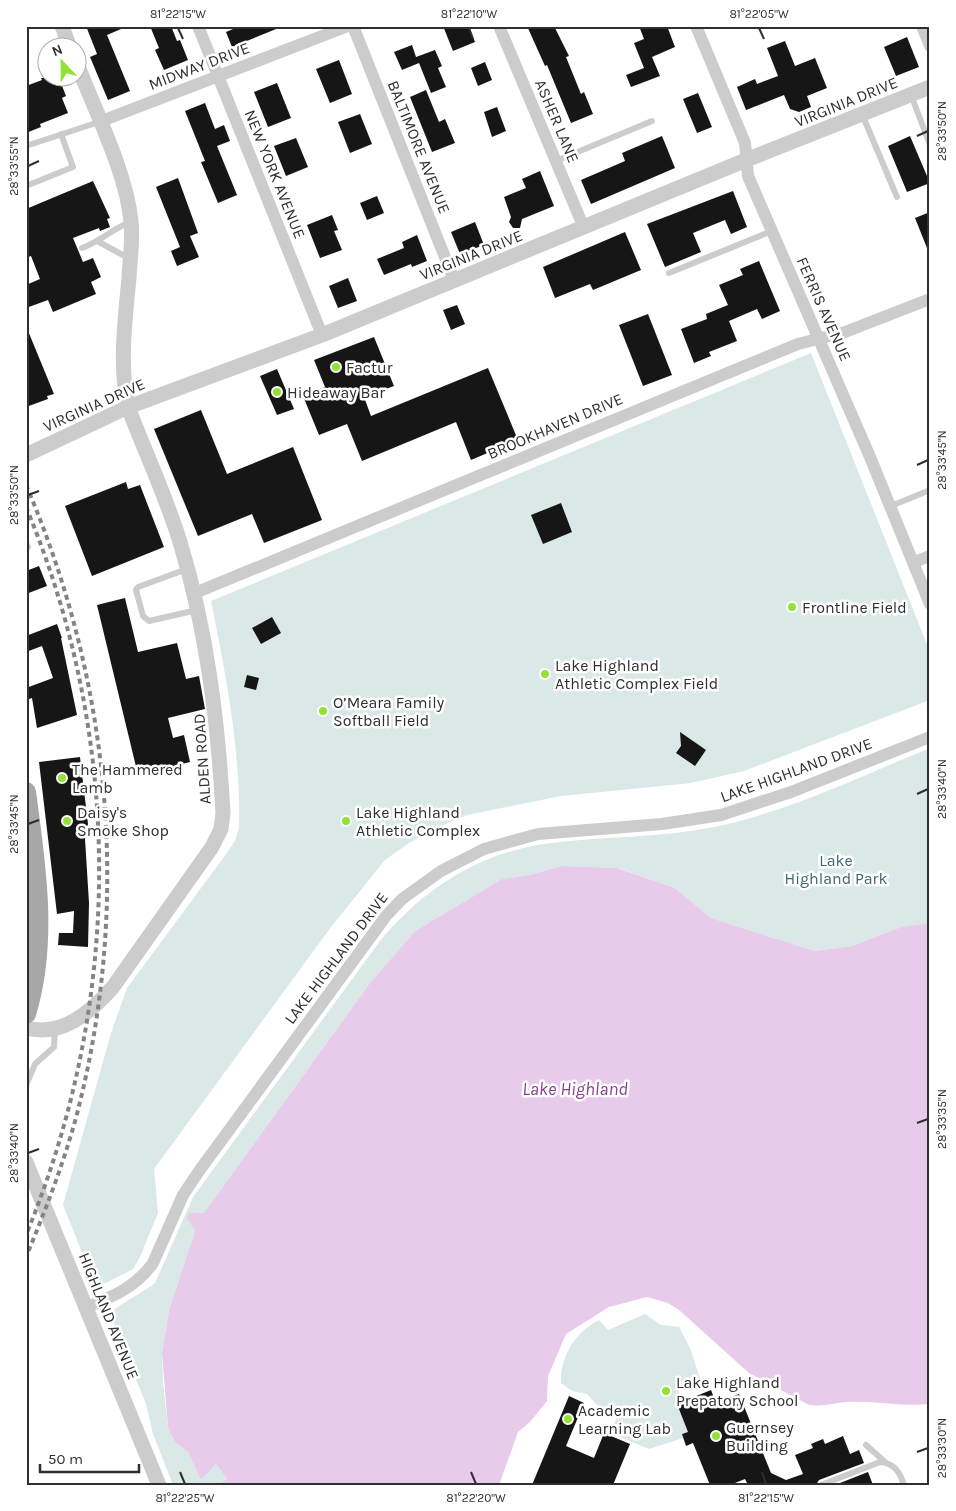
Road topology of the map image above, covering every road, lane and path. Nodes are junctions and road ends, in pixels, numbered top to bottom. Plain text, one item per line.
1 (62, 26) edge
2 (198, 26) edge
3 (348, 26) edge
4 (353, 26) edge
5 (499, 26) edge
6 (696, 26) edge
7 (922, 26) edge
8 (66, 38) edge
9 (930, 46) edge
10 (218, 76) junction
11 (930, 87) edge
12 (87, 88) edge
13 (911, 95) junction
14 (862, 114) junction
15 (652, 121) dead end
16 (100, 122) junction
17 (61, 134) junction
18 (930, 145) edge
19 (26, 146) edge
20 (746, 160) junction
21 (556, 161) junction
22 (26, 186) edge
23 (897, 197) dead end
24 (131, 222) junction
25 (584, 228) junction
26 (772, 231) junction
27 (99, 242) junction
28 (82, 248) dead end
29 (130, 259) junction
30 (669, 272) dead end
31 (454, 280) junction
32 (930, 299) edge
33 (322, 335) junction
34 (819, 339) junction
35 (128, 407) junction
36 (26, 455) edge
37 (930, 490) edge
38 (890, 506) junction
39 (930, 556) edge
40 (914, 562) junction
41 (188, 568) junction
42 (195, 593) junction
43 (930, 604) edge
44 (198, 610) junction
45 (930, 737) edge
46 (26, 792) edge
47 (26, 1014) edge
48 (26, 1028) edge
49 (55, 1029) junction
50 (26, 1085) edge
51 (26, 1162) edge
52 (88, 1307) junction
53 (866, 1446) dead end
54 (885, 1462) junction
55 (158, 1485) edge
56 (821, 1485) edge
57 (904, 1485) edge

1 - 8 street
2 - 10 street, NEW YORK AVENUE
3 - 10 street, MIDWAY DRIVE
4 - 31 street, BALTIMORE AVENUE
5 - 21 street, ASHER LANE
6 - 20 street, FERRIS AVENUE
7 - 9 street
10 - 16 street, MIDWAY DRIVE
10 - 33 street, NEW YORK AVENUE
11 - 13 street, VIRGINIA DRIVE
12 - 16 street, ALDEN ROAD
13 - 14 street, VIRGINIA DRIVE
13 - 18 lane
14 - 20 street, VIRGINIA DRIVE
14 - 23 lane
15 - 21 lane
16 - 17 lane, MIDWAY DRIVE
16 - 24 street, ALDEN ROAD
17 - 19 lane, MIDWAY DRIVE
17 - 22 lane
20 - 25 street, VIRGINIA DRIVE
20 - 26 street, FERRIS AVENUE
21 - 25 street, ASHER LANE
24 - 27 lane
24 - 29 street, ALDEN ROAD
25 - 31 street, VIRGINIA DRIVE
26 - 30 lane
26 - 34 street, FERRIS AVENUE
27 - 28 lane
27 - 29 lane
29 - 35 street, ALDEN ROAD
31 - 33 street, VIRGINIA DRIVE
32 - 34 street, BROOKHAVEN DRIVE
33 - 35 street, VIRGINIA DRIVE
34 - 38 street, FERRIS AVENUE
34 - 42 street, BROOKHAVEN DRIVE
35 - 36 street, VIRGINIA DRIVE
35 - 41 street, ALDEN ROAD
37 - 38 lane
38 - 40 street, FERRIS AVENUE
39 - 40 street
40 - 43 street, FERRIS AVENUE
41 - 42 street, ALDEN ROAD
41 - 44 lane
42 - 44 street, ALDEN ROAD
44 - 49 street, ALDEN ROAD
45 - 52 street, LAKE HIGHLAND DRIVE
46 - 47 main road
48 - 49 street, ALDEN ROAD
49 - 50 lane
51 - 52 street, HIGHLAND AVENUE
52 - 55 street, HIGHLAND AVENUE
53 - 54 lane
54 - 56 lane
54 - 57 lane

